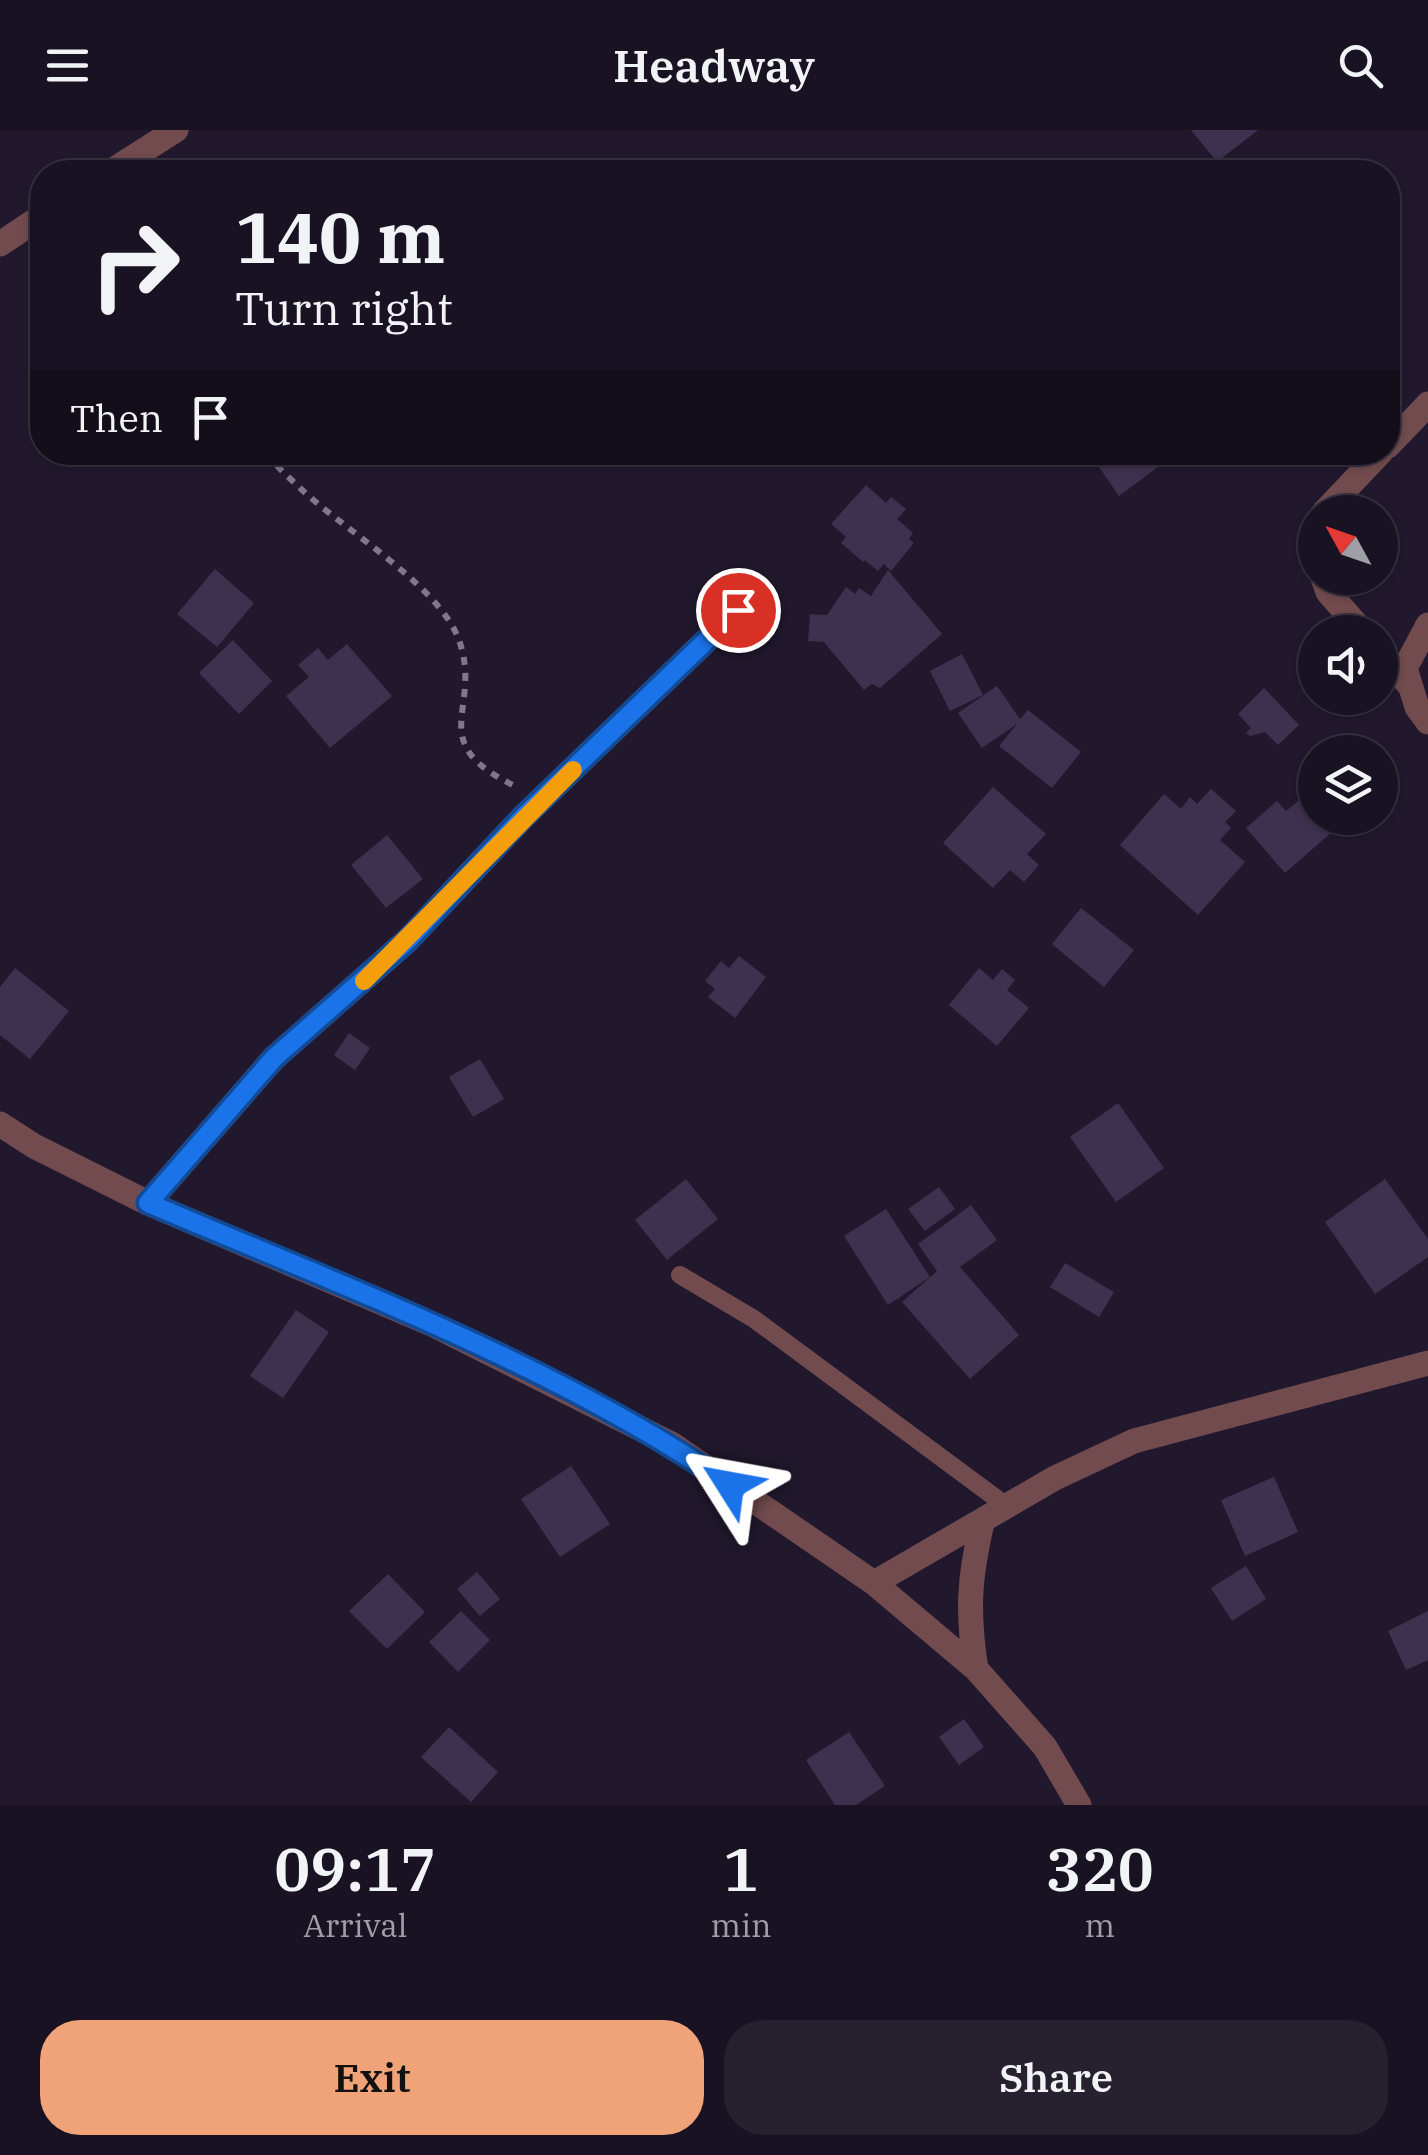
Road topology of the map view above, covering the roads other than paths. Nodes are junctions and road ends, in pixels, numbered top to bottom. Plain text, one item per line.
1 (176, 130) edge
2 (129, 160) edge
3 (30, 224) edge
4 (0, 244) edge
5 (1428, 404) edge
6 (1400, 433) edge
7 (1369, 465) edge
8 (1340, 495) edge
9 (1331, 595) edge
10 (738, 610) dead end
11 (1348, 615) edge
12 (1428, 625) edge
13 (1398, 672) edge
14 (1410, 686) junction
15 (1428, 722) edge
16 (0, 1124) edge
17 (148, 1203) junction
18 (680, 1275) dead end
19 (1428, 1363) edge
20 (1008, 1507) junction
21 (982, 1523) junction
22 (874, 1583) junction
23 (976, 1669) junction
24 (1080, 1805) edge

1 - 2 street
3 - 4 street
5 - 6 street
7 - 8 street
9 - 11 street
10 - 17 street
12 - 14 street
13 - 14 street
14 - 15 street
16 - 17 street
17 - 22 street
18 - 20 lane
19 - 20 street
20 - 21 street
21 - 22 street
21 - 23 street
22 - 23 street
23 - 24 street

